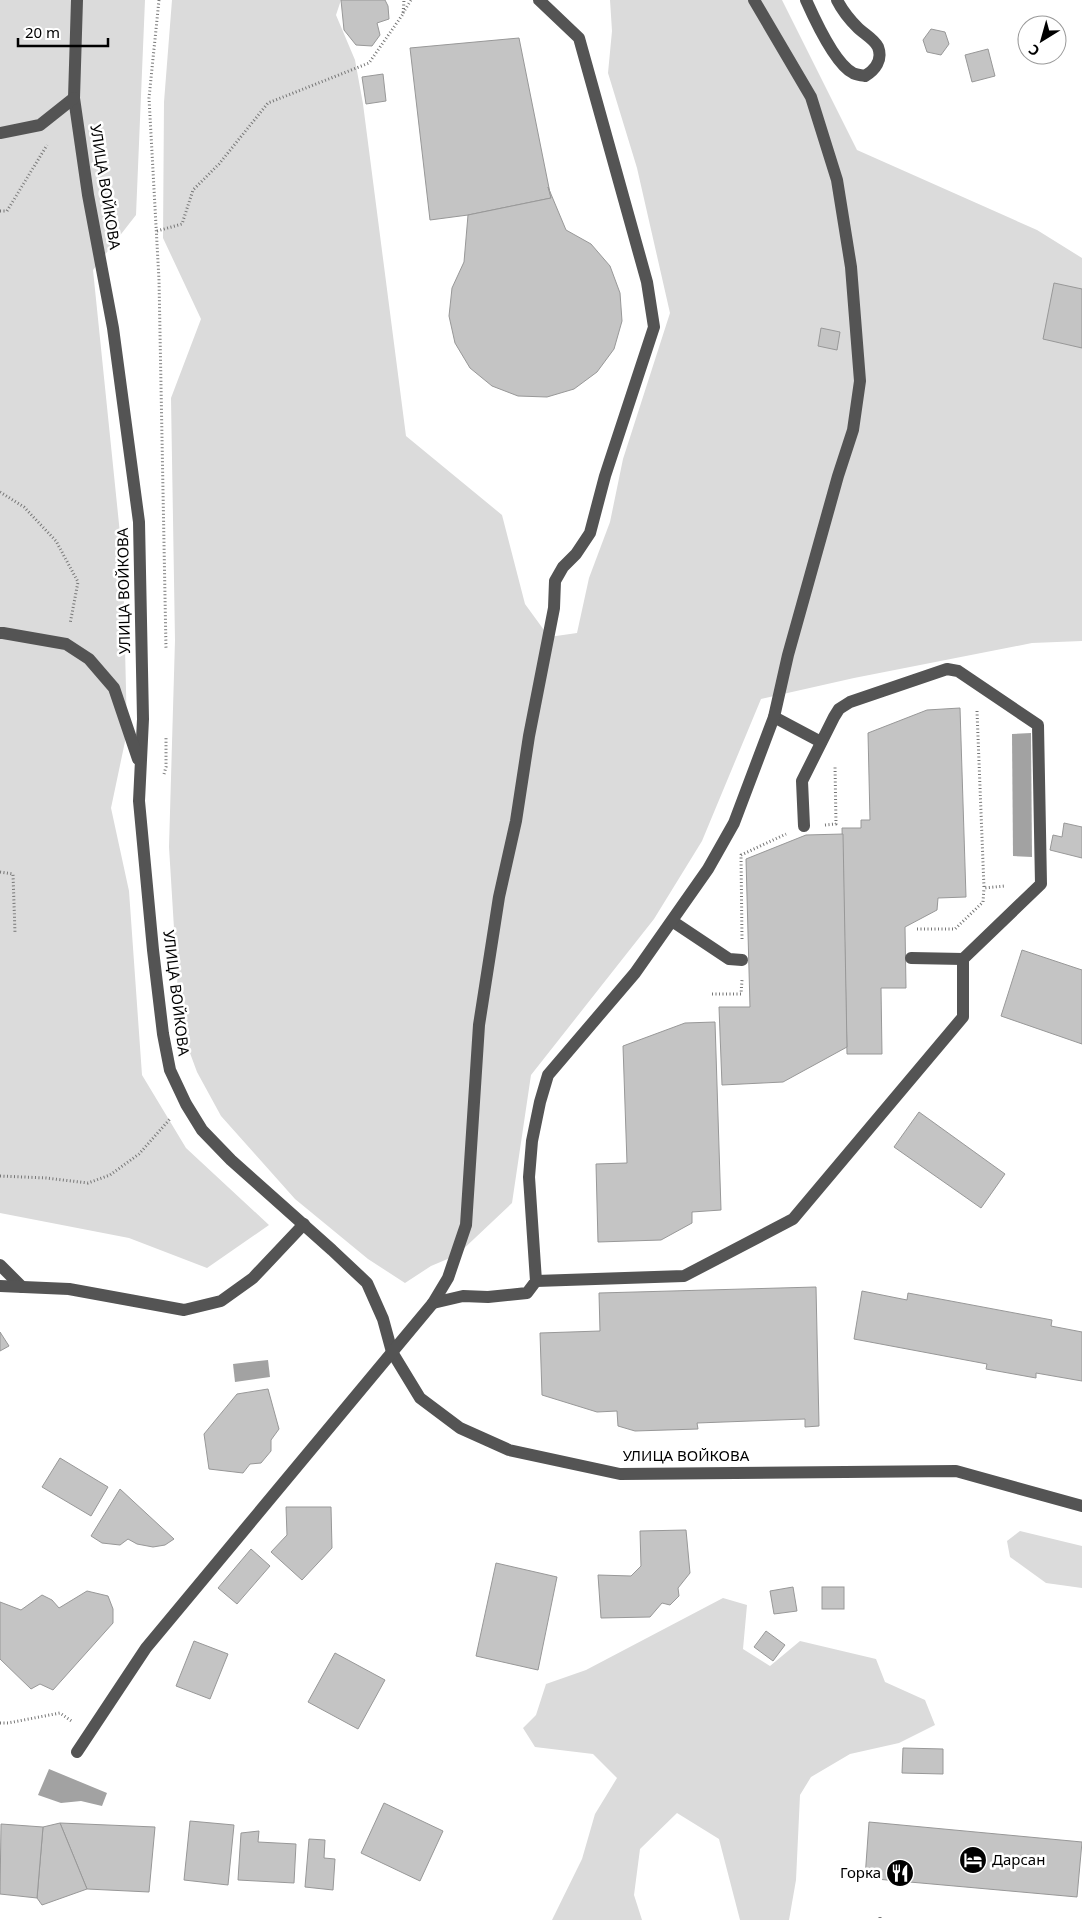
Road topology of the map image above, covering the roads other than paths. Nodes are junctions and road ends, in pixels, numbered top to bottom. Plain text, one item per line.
1 (77, 0) edge
2 (539, 0) edge
3 (754, 0) edge
4 (806, 0) edge
5 (837, 0) edge
6 (74, 98) junction
7 (0, 134) edge
8 (0, 633) edge
9 (774, 717) junction
10 (821, 742) junction
11 (140, 766) junction
12 (804, 826) road end
13 (672, 921) junction
14 (911, 958) dead end
15 (963, 959) junction
16 (742, 960) road end
17 (304, 1224) junction
18 (0, 1265) edge
19 (536, 1281) junction
20 (0, 1286) edge
21 (22, 1287) junction
22 (433, 1303) junction
23 (392, 1352) junction
24 (1082, 1506) edge
25 (77, 1752) dead end

1 - 6 street, УЛИЦА ВОЙКОВА
2 - 22 street
3 - 9 street
4 - 5 street
6 - 7 street
6 - 11 street, УЛИЦА ВОЙКОВА
8 - 11 street
9 - 10 street
9 - 13 street
10 - 12 street
10 - 15 street
11 - 17 street, УЛИЦА ВОЙКОВА
13 - 16 street
13 - 19 street
14 - 15 street
15 - 19 street
17 - 21 street
17 - 23 street, УЛИЦА ВОЙКОВА
18 - 21 street
19 - 22 street
20 - 21 street
22 - 23 street
23 - 24 street, УЛИЦА ВОЙКОВА
23 - 25 street

